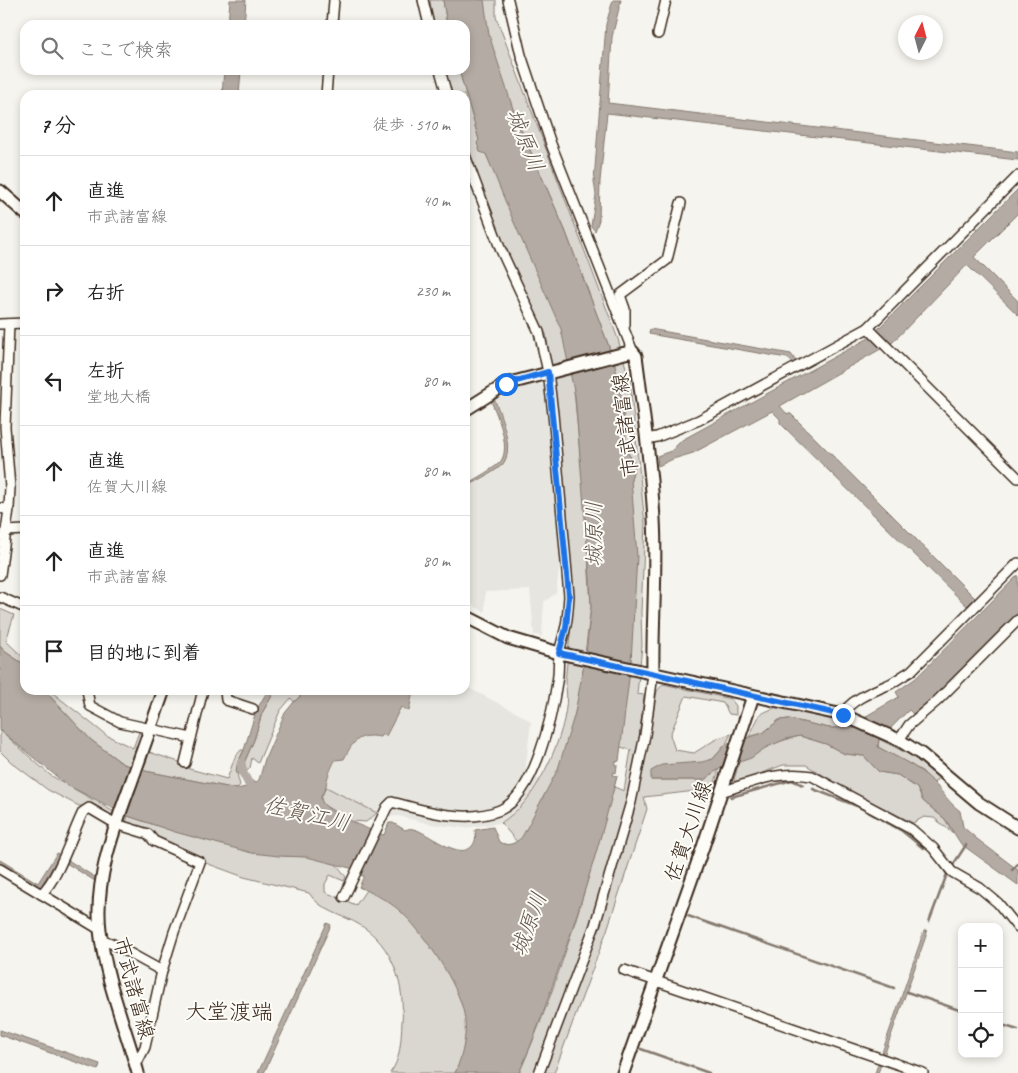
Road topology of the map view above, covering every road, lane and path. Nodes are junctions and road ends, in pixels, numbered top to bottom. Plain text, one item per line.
1 (334, 0) edge
2 (424, 0) edge
3 (508, 0) edge
4 (666, 0) edge
5 (332, 20) edge
6 (428, 20) edge
7 (658, 34) dead end
8 (328, 75) edge
9 (441, 75) edge
10 (326, 90) edge
11 (446, 90) edge
12 (470, 168) edge
13 (1018, 176) edge
14 (0, 192) edge
15 (680, 203) dead end
16 (20, 209) edge
17 (20, 323) edge
18 (4, 324) edge
19 (625, 330) junction
20 (869, 330) junction
21 (631, 352) junction
22 (548, 372) junction
23 (470, 407) edge
24 (646, 439) junction
25 (1018, 478) edge
26 (20, 530) edge
27 (6, 531) junction
28 (1, 563) edge
29 (1018, 564) edge
30 (0, 575) edge
31 (0, 597) edge
32 (20, 606) edge
33 (470, 619) edge
34 (1018, 620) edge
35 (559, 653) junction
36 (653, 674) junction
37 (88, 695) edge
38 (162, 695) edge
39 (202, 695) edge
40 (226, 695) edge
41 (753, 696) junction
42 (253, 709) dead end
43 (847, 717) junction
44 (150, 729) junction
45 (191, 738) junction
46 (894, 738) junction
47 (185, 763) dead end
48 (722, 788) junction
49 (116, 824) junction
50 (1018, 828) edge
51 (0, 869) edge
52 (41, 894) junction
53 (344, 897) dead end
54 (1018, 928) edge
55 (100, 934) junction
56 (624, 970) dead end
57 (162, 971) junction
58 (655, 980) junction
59 (137, 1069) edge
60 (539, 1073) edge
61 (623, 1073) edge
62 (923, 1073) edge

1 - 5 street
2 - 6 street
3 - 19 street
4 - 7 street
8 - 10 street
9 - 11 street
12 - 22 street
13 - 20 street
14 - 16 main road
15 - 19 street
17 - 18 street
18 - 27 street
19 - 21 street
20 - 24 street
20 - 25 street
21 - 22 main road, 市武諸富線
21 - 24 main road, 市武諸富線
22 - 23 main road, 市武諸富線
22 - 35 street
24 - 36 main road, 市武諸富線
26 - 27 street
27 - 28 street
28 - 30 street
29 - 43 street
31 - 32 street
33 - 35 main road
34 - 46 street
35 - 36 main road
35 - 53 street
36 - 41 main road
36 - 60 street
37 - 44 street
38 - 44 main road
39 - 45 street
40 - 42 street
41 - 43 main road
41 - 48 main road, 佐賀大川線
43 - 46 main road
44 - 45 street
44 - 49 main road, 市武諸富線
45 - 47 street
46 - 50 main road
48 - 54 street
48 - 58 main road, 佐賀大川線
49 - 52 street
49 - 55 main road, 市武諸富線
49 - 57 street
51 - 52 street
52 - 55 street
55 - 57 street
55 - 59 main road, 市武諸富線
56 - 58 street
57 - 59 street
58 - 61 main road, 佐賀大川線
58 - 62 street

